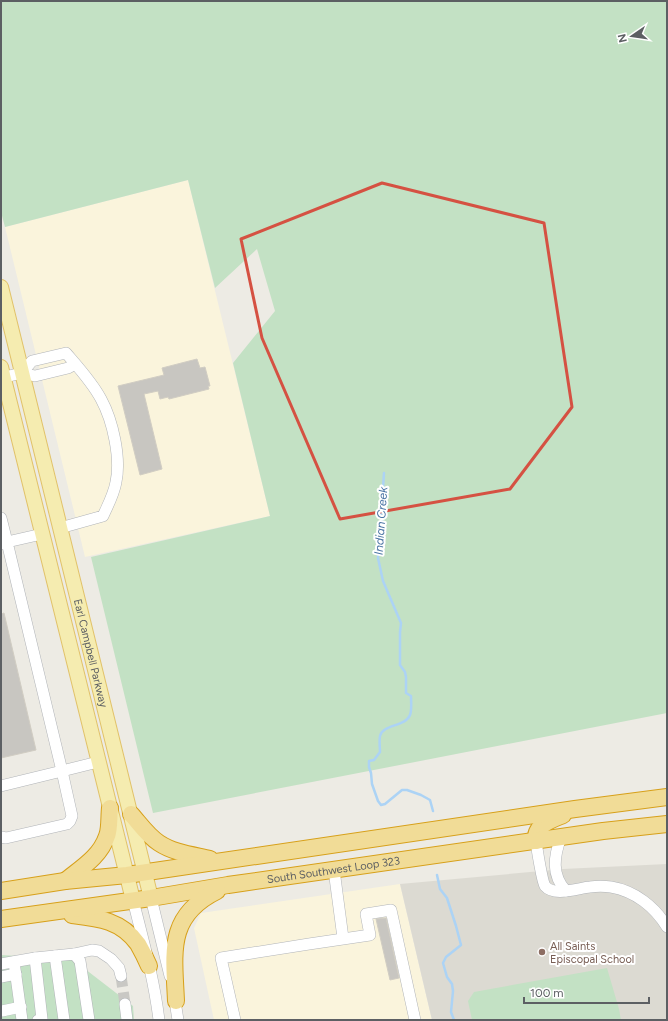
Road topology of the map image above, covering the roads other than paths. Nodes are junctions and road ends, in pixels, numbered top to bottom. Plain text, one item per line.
1 (1, 287) edge
2 (75, 364) junction
3 (22, 373) junction
4 (2, 374) edge
5 (1, 518) edge
6 (60, 528) junction
7 (42, 534) junction
8 (4, 543) edge
9 (98, 762) junction
10 (62, 771) junction
11 (1, 786) edge
12 (667, 798) edge
13 (110, 808) junction
14 (575, 809) junction
15 (131, 814) junction
16 (667, 824) edge
17 (1, 837) edge
18 (561, 837) junction
19 (536, 841) junction
20 (218, 861) junction
21 (334, 870) junction
22 (144, 872) junction
23 (127, 875) junction
24 (65, 881) junction
25 (228, 885) junction
26 (1, 891) edge
27 (566, 891) junction
28 (151, 898) junction
29 (133, 900) junction
30 (49, 912) junction
31 (1, 919) edge
32 (667, 928) edge
33 (343, 938) junction
34 (74, 954) junction
35 (55, 956) junction
36 (35, 958) junction
37 (14, 962) junction
38 (1, 964) edge
39 (149, 966) junction
40 (16, 974) junction
41 (121, 976) tunnel mouth
42 (1, 977) edge
43 (176, 1001) junction
44 (125, 1004) tunnel mouth
45 (21, 1008) junction
46 (2, 1011) dead end
47 (22, 1020) edge
48 (40, 1020) edge
49 (64, 1020) edge
50 (89, 1020) edge
51 (127, 1020) edge
52 (159, 1020) edge
53 (178, 1020) edge
54 (235, 1020) edge
55 (415, 1020) edge

1 - 3 main road, Earl Campbell Parkway
2 - 3 street
2 - 3 street
2 - 6 street
3 - 4 street
3 - 6 main road, Earl Campbell Parkway
4 - 7 main road, Earl Campbell Parkway
5 - 8 street
6 - 15 main road, Earl Campbell Parkway
7 - 8 street
7 - 9 main road, Earl Campbell Parkway
8 - 10 street
9 - 10 street
9 - 13 main road, Earl Campbell Parkway
10 - 11 street
10 - 17 street
12 - 14 highway
13 - 23 main road, Earl Campbell Parkway
13 - 24 highway
14 - 19 highway
14 - 20 highway
15 - 20 highway
15 - 22 main road, Earl Campbell Parkway
16 - 18 highway, South Southwest Loop 323
18 - 19 highway, South Southwest Loop 323
18 - 27 street
19 - 21 highway, South Southwest Loop 323
19 - 27 street
20 - 22 highway
21 - 25 highway, South Southwest Loop 323
21 - 33 street
22 - 23 highway
22 - 28 main road, Earl Campbell Parkway
23 - 24 highway
23 - 29 main road, Earl Campbell Parkway
24 - 26 highway
25 - 28 highway, South Southwest Loop 323
25 - 43 highway
27 - 32 street
28 - 29 highway, South Southwest Loop 323
28 - 43 street, Earl Campbell Parkway
29 - 30 highway, South Southwest Loop 323
29 - 39 street, Earl Campbell Parkway
30 - 31 highway, South Southwest Loop 323
30 - 39 highway
33 - 54 street
33 - 55 street
34 - 35 street
34 - 41 street
34 - 50 street
35 - 36 street
35 - 49 street
36 - 37 street
36 - 48 street
37 - 38 street
37 - 40 street
39 - 52 street, Earl Campbell Parkway
40 - 42 street
40 - 45 street
43 - 53 street, Earl Campbell Parkway
44 - 51 street
45 - 46 street
45 - 47 street

